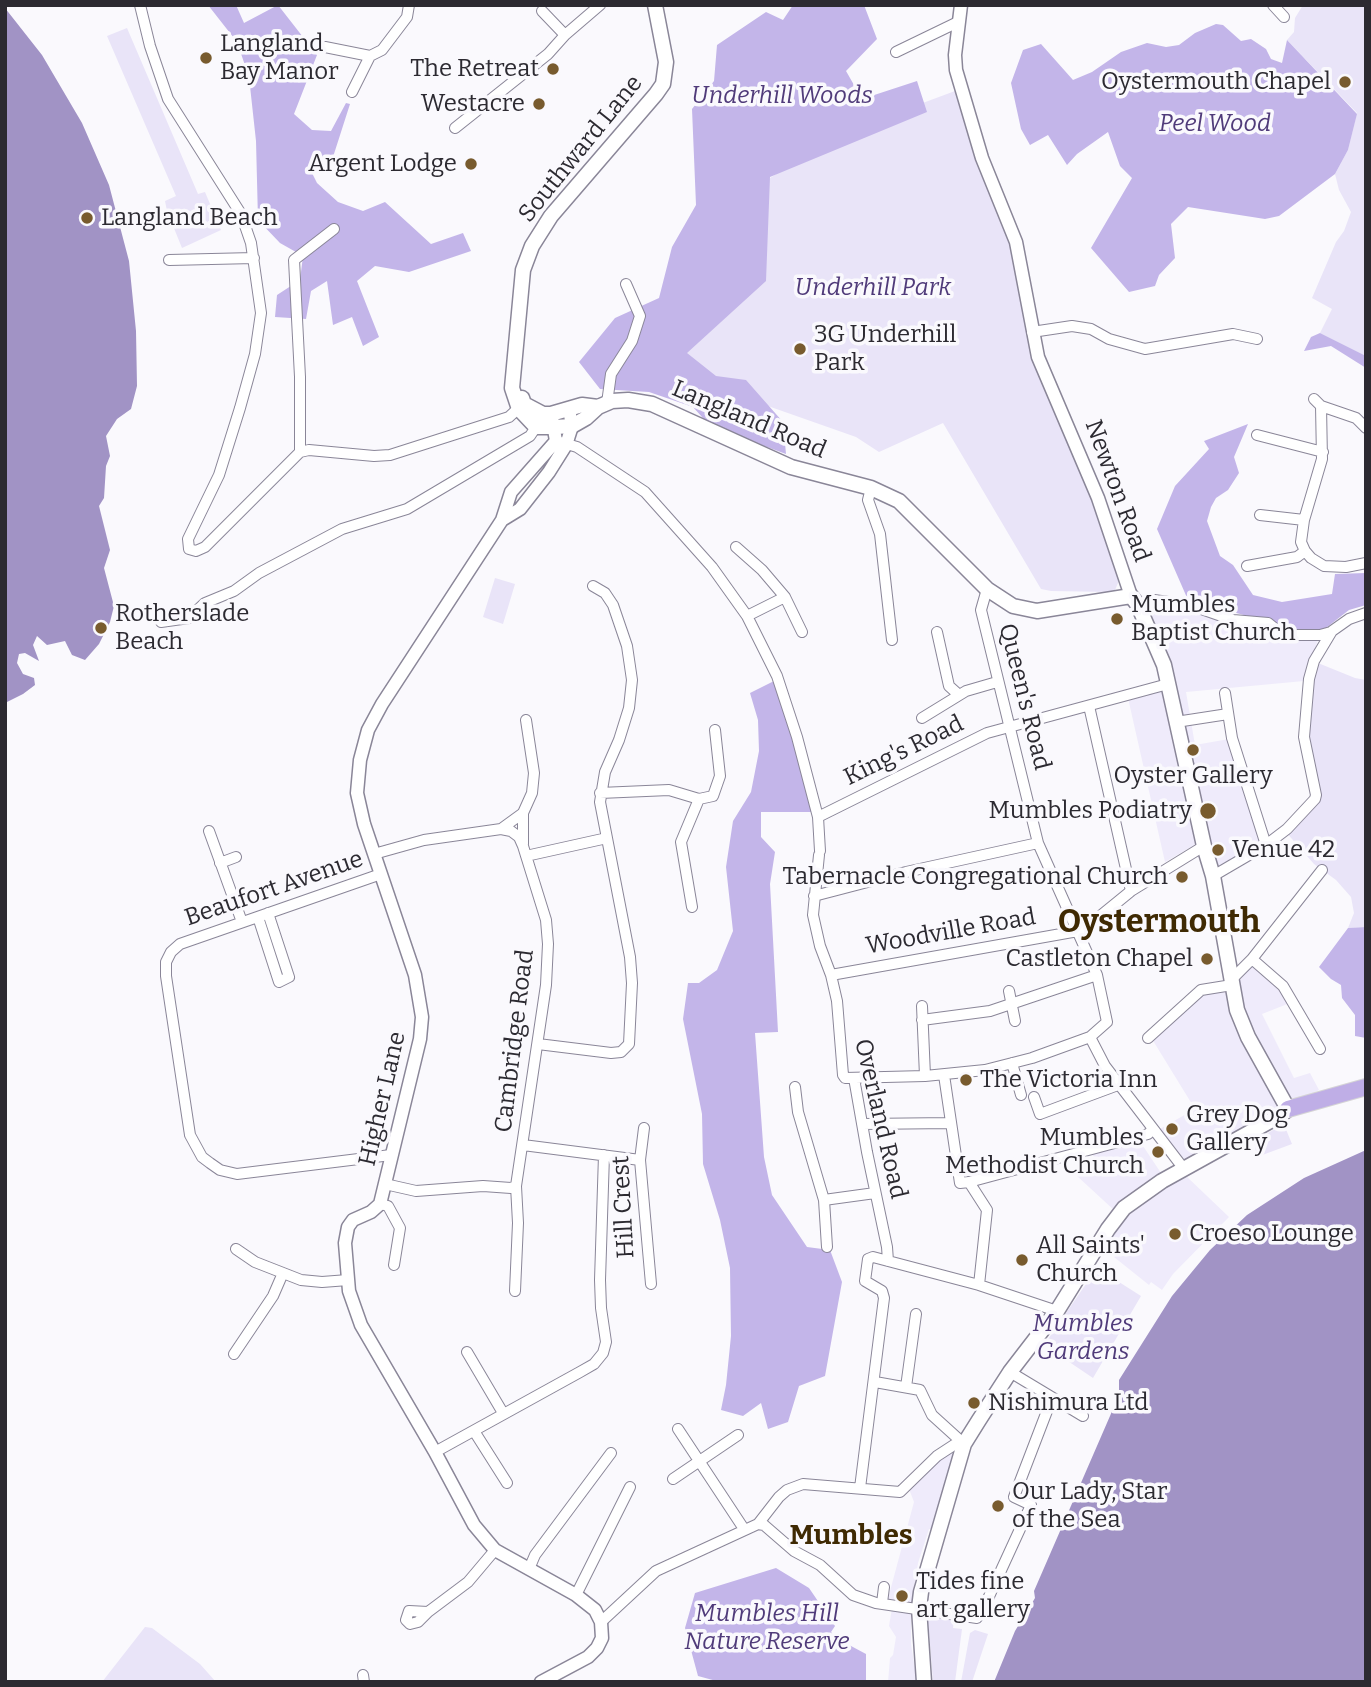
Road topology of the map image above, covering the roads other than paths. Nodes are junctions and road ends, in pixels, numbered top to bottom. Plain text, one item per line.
1 (140, 5) edge
2 (409, 5) edge
3 (600, 5) edge
4 (655, 5) edge
5 (961, 5) edge
6 (1273, 5) edge
7 (542, 11) dead end
8 (1284, 18) dead end
9 (958, 22) junction
10 (565, 35) junction
11 (325, 47) dead end
12 (896, 52) dead end
13 (370, 56) junction
14 (352, 92) dead end
15 (456, 128) dead end
16 (334, 229) dead end
17 (254, 257) junction
18 (169, 260) dead end
19 (626, 284) dead end
20 (1032, 332) junction
21 (1257, 339) dead end
22 (603, 405) junction
23 (525, 408) junction
24 (569, 409) junction
25 (572, 426) junction
26 (536, 427) junction
27 (1366, 428) edge
28 (557, 432) junction
29 (1257, 435) dead end
30 (300, 452) junction
31 (1322, 452) junction
32 (871, 488) junction
33 (1260, 515) dead end
34 (1304, 520) junction
35 (736, 547) dead end
36 (1305, 551) junction
37 (1366, 563) edge
38 (1247, 566) dead end
39 (593, 586) dead end
40 (987, 589) junction
41 (785, 597) junction
42 (1134, 600) junction
43 (1366, 613) edge
44 (747, 616) junction
45 (161, 622) dead end
46 (1332, 631) junction
47 (802, 632) dead end
48 (937, 632) dead end
49 (892, 640) dead end
50 (997, 682) junction
51 (1168, 684) junction
52 (1225, 693) dead end
53 (959, 695) junction
54 (1088, 706) junction
55 (1228, 714) junction
56 (922, 718) dead end
57 (526, 720) dead end
58 (1177, 722) junction
59 (1011, 727) junction
60 (715, 730) dead end
61 (600, 793) junction
62 (699, 799) junction
63 (523, 813) junction
64 (818, 817) junction
65 (501, 829) junction
66 (209, 831) dead end
67 (607, 838) junction
68 (1038, 843) junction
69 (1266, 845) junction
70 (1204, 846) junction
71 (525, 851) junction
72 (374, 854) junction
73 (236, 857) dead end
74 (220, 863) junction
75 (1322, 870) dead end
76 (381, 874) junction
77 (1213, 876) junction
78 (1131, 891) junction
79 (814, 895) junction
80 (692, 907) dead end
81 (268, 913) junction
82 (258, 916) junction
83 (242, 922) junction
84 (1078, 931) junction
85 (1228, 957) junction
86 (1250, 960) junction
87 (831, 975) junction
88 (1097, 975) junction
89 (1232, 982) junction
90 (1009, 991) dead end
91 (1012, 1005) junction
92 (922, 1006) dead end
93 (922, 1020) junction
94 (1015, 1021) dead end
95 (1090, 1037) junction
96 (1148, 1038) dead end
97 (538, 1044) junction
98 (1320, 1049) dead end
99 (1012, 1063) junction
100 (944, 1075) junction
101 (925, 1076) junction
102 (854, 1078) junction
103 (1118, 1085) junction
104 (795, 1087) dead end
105 (1366, 1087) edge
106 (1021, 1095) dead end
107 (1034, 1097) dead end
108 (1288, 1109) junction
109 (951, 1123) junction
110 (862, 1124) junction
111 (644, 1128) dead end
112 (1153, 1129) junction
113 (523, 1145) junction
114 (391, 1155) junction
115 (604, 1155) junction
116 (640, 1160) junction
117 (1184, 1169) junction
118 (970, 1182) junction
119 (385, 1185) junction
120 (516, 1186) junction
121 (875, 1193) junction
122 (824, 1200) junction
123 (380, 1204) junction
124 (827, 1247) dead end
125 (236, 1250) dead end
126 (888, 1261) junction
127 (394, 1265) dead end
128 (284, 1273) junction
129 (348, 1280) junction
130 (651, 1284) dead end
131 (979, 1285) junction
132 (515, 1292) dead end
133 (1057, 1311) junction
134 (916, 1314) dead end
135 (467, 1352) dead end
136 (234, 1354) dead end
137 (1010, 1372) junction
138 (875, 1382) junction
139 (906, 1387) junction
140 (1052, 1398) junction
141 (503, 1413) junction
142 (1083, 1416) dead end
143 (678, 1429) dead end
144 (474, 1431) junction
145 (738, 1435) dead end
146 (962, 1442) junction
147 (435, 1452) junction
148 (611, 1453) dead end
149 (699, 1461) junction
150 (673, 1479) dead end
151 (507, 1483) dead end
152 (630, 1487) dead end
153 (860, 1488) junction
154 (758, 1524) junction
155 (744, 1529) junction
156 (495, 1550) junction
157 (529, 1569) junction
158 (884, 1587) dead end
159 (576, 1595) junction
160 (882, 1603) junction
161 (919, 1608) junction
162 (428, 1612) dead end
163 (601, 1622) junction
164 (561, 1677) edge
165 (541, 1682) edge
166 (924, 1682) edge

1 - 17 street
2 - 13 street
3 - 10 street
4 - 23 main road, Southward Lane
5 - 9 street, Newton Road
6 - 8 street
7 - 10 street
9 - 12 street
9 - 20 street, Newton Road
10 - 15 street
11 - 13 street
13 - 14 street
16 - 30 street
17 - 18 street
17 - 30 street
19 - 22 street
20 - 21 street
20 - 42 street, Newton Road
22 - 24 main road, Langland Road
22 - 25 main road
22 - 32 main road, Langland Road
23 - 26 main road
23 - 28 main road, Langland Road
23 - 30 street
24 - 25 street
24 - 28 main road, Langland Road
25 - 28 main road, Langland Road
26 - 28 main road, Langland Road
26 - 45 street
27 - 31 street
28 - 44 street, Overland Road
28 - 72 street, Higher Lane
29 - 31 street
31 - 34 street
32 - 40 main road, Langland Road
32 - 49 street
33 - 34 street
34 - 36 street
35 - 41 street
36 - 37 street
36 - 38 street
39 - 61 street
40 - 42 main road, Langland Road
40 - 50 street, Queen's Road
41 - 44 street
41 - 47 street
42 - 46 street
42 - 51 main road, Newton Road
43 - 46 street
44 - 64 street, Overland Road
46 - 69 street
48 - 53 street
50 - 53 street
50 - 59 street, Queen's Road
51 - 54 street, King's Road
51 - 58 main road, Newton Road
52 - 55 street
53 - 56 street
54 - 59 street, King's Road
54 - 78 street
55 - 58 street
55 - 69 street
57 - 63 street, Cambridge Road
58 - 70 main road, Newton Road
59 - 64 street, King's Road
59 - 68 street, Queen's Road
60 - 62 street
61 - 62 street
61 - 67 street
62 - 80 street
63 - 65 street
63 - 71 street, Cambridge Road
64 - 79 street, Overland Road
65 - 71 street
65 - 72 street
66 - 74 street
67 - 71 street
67 - 97 street
68 - 79 street
68 - 84 street, Queen's Road
69 - 77 street
70 - 77 main road, Newton Road
70 - 78 street
71 - 97 street, Cambridge Road
72 - 76 street, Higher Lane
73 - 74 street
74 - 83 street
75 - 86 street
76 - 81 street, Beaufort Avenue
76 - 114 street, Higher Lane
77 - 85 main road, Newton Road
78 - 84 street
79 - 87 street, Overland Road
81 - 82 street, Beaufort Avenue
81 - 82 street
82 - 83 street, Beaufort Avenue
83 - 114 street, Beaufort Avenue
84 - 87 street, Woodville Road
84 - 88 street, Queen's Road
85 - 86 street
85 - 89 main road, Newton Road
86 - 89 street
86 - 98 street
87 - 102 street, Overland Road
88 - 91 street
88 - 95 street, Queen's Road
89 - 96 street
89 - 108 main road, Newton Road
90 - 91 street
91 - 93 street
91 - 94 street
92 - 93 street
93 - 101 street
95 - 99 street
95 - 103 street
97 - 113 street, Cambridge Road
99 - 100 street
99 - 106 street
100 - 101 street
100 - 109 street
101 - 102 street
102 - 110 street, Overland Road
103 - 107 street
103 - 112 street
104 - 122 street
105 - 108 main road
108 - 117 main road
109 - 110 street
109 - 118 street
110 - 121 street, Overland Road
111 - 116 street, Hill Crest
112 - 117 street
112 - 118 street
113 - 115 street
113 - 120 street, Cambridge Road
114 - 119 street, Higher Lane
115 - 116 street
115 - 141 street
116 - 130 street, Hill Crest
117 - 133 main road
118 - 131 street
119 - 120 street
119 - 123 street, Higher Lane
120 - 132 street, Cambridge Road
121 - 122 street
121 - 126 street, Overland Road
122 - 124 street
123 - 127 street
123 - 129 street, Higher Lane
125 - 128 street
126 - 131 street
126 - 138 street
128 - 129 street
128 - 136 street
129 - 147 street, Higher Lane
131 - 133 street
133 - 137 main road
134 - 139 street
135 - 141 street
137 - 140 street
137 - 146 main road
138 - 139 street
138 - 153 street
139 - 146 street
140 - 142 street
140 - 161 street
141 - 144 street
143 - 149 street
144 - 147 street
144 - 151 street
145 - 149 street
146 - 153 street
146 - 161 main road
147 - 156 street, Higher Lane
148 - 157 street
149 - 150 street
149 - 155 street
152 - 159 street
153 - 154 street
154 - 155 street
154 - 160 street
155 - 163 street
156 - 157 street, Higher Lane
156 - 162 street
157 - 159 street, Higher Lane
158 - 160 street
159 - 163 street, Higher Lane
160 - 161 street
161 - 166 main road
163 - 164 street
164 - 165 street

